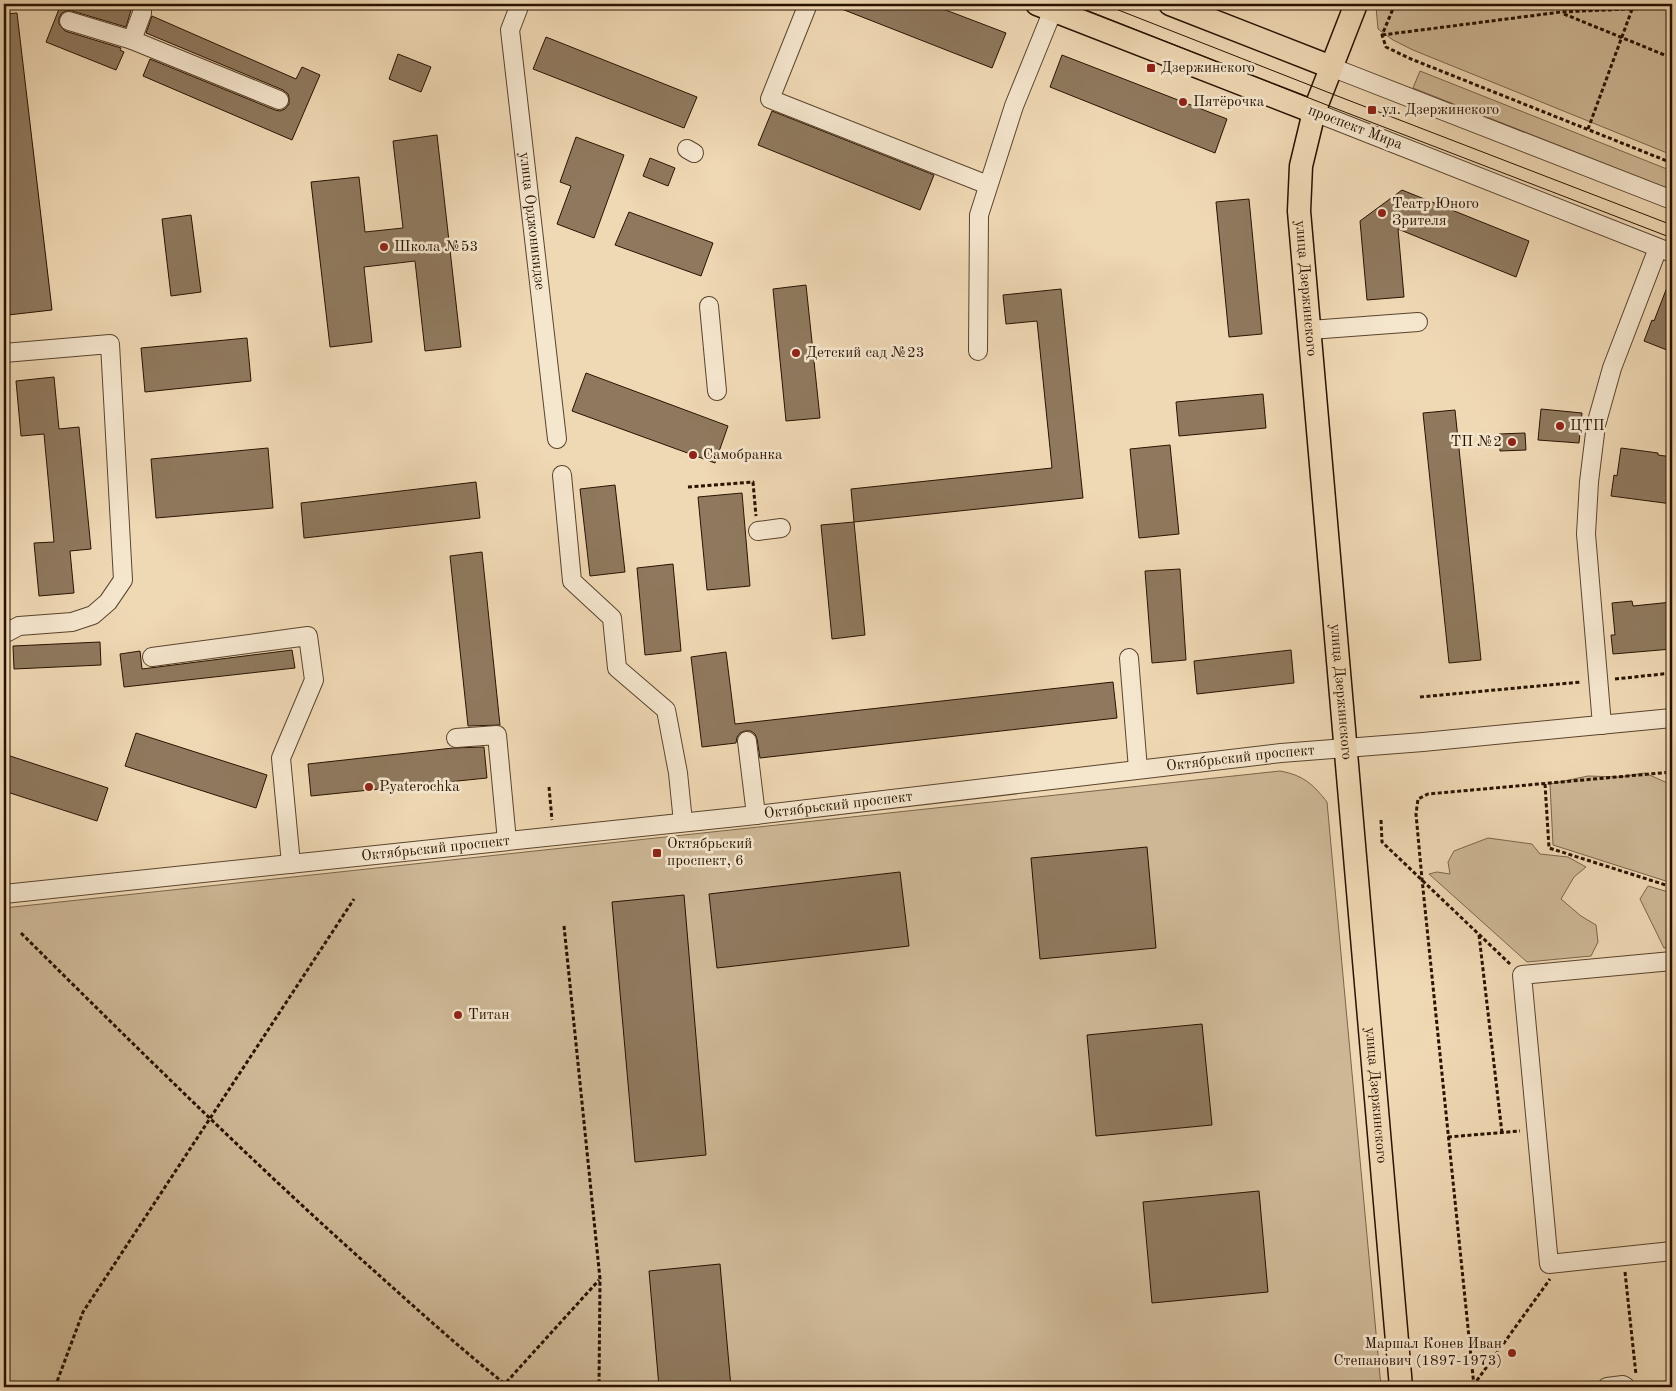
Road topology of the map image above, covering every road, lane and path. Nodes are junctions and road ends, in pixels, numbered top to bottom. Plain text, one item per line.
1 (142, 4) edge
2 (520, 4) edge
3 (808, 4) edge
4 (1170, 4) edge
5 (1356, 4) edge
6 (1394, 4) edge
7 (1634, 4) edge
8 (1672, 6) edge
9 (1045, 7) edge
10 (1632, 10) junction
11 (1561, 12) junction
12 (69, 21) dead end
13 (1382, 36) junction
14 (1622, 38) junction
15 (132, 40) junction
16 (1672, 58) edge
17 (1331, 67) junction
18 (278, 100) dead end
19 (1314, 112) junction
20 (1588, 129) junction
21 (1672, 163) edge
22 (988, 185) junction
23 (1672, 200) edge
24 (1665, 250) edge
25 (709, 306) dead end
26 (1418, 322) dead end
27 (1310, 330) junction
28 (978, 351) dead end
29 (4, 353) edge
30 (717, 391) dead end
31 (557, 439) dead end
32 (562, 475) dead end
33 (688, 487) dead end
34 (781, 528) dead end
35 (758, 531) joint
36 (4, 634) edge
37 (152, 657) dead end
38 (1129, 658) dead end
39 (1672, 673) edge
40 (1598, 680) junction
41 (1420, 697) dead end
42 (1672, 718) edge
43 (1602, 725) junction
44 (456, 738) dead end
45 (748, 741) dead end
46 (1346, 747) junction
47 (1138, 770) junction
48 (1672, 772) edge
49 (1545, 784) junction
50 (549, 787) dead end
51 (756, 815) junction
52 (1381, 820) dead end
53 (683, 822) junction
54 (554, 836) junction
55 (506, 841) junction
56 (291, 864) junction
57 (1422, 880) junction
58 (1672, 887) edge
59 (4, 894) edge
60 (354, 899) dead end
61 (564, 926) dead end
62 (20, 933) dead end
63 (1479, 935) junction
64 (1672, 961) edge
65 (1522, 975) junction
66 (210, 1119) junction
67 (1537, 1130) junction
68 (1502, 1133) junction
69 (1448, 1137) junction
70 (1672, 1251) edge
71 (1623, 1256) junction
72 (1549, 1264) junction
73 (600, 1279) junction
74 (1631, 1383) edge
75 (504, 1386) edge
76 (55, 1387) edge
77 (512, 1387) edge
78 (599, 1387) edge
79 (1401, 1387) edge
80 (1473, 1387) edge
81 (1607, 1387) edge

1 - 15 street
2 - 31 street, улица Орджоникидзе
3 - 22 street
4 - 17 main road
5 - 17 main road, улица Дзержинского
6 - 13 path
7 - 10 path
8 - 10 path
9 - 19 main road, проспект Мира
9 - 22 street
10 - 11 path
10 - 14 path
11 - 13 path
11 - 14 path
12 - 15 street
13 - 20 path
14 - 16 path
14 - 20 path
15 - 18 street
17 - 19 main road, улица Дзержинского
17 - 23 street
19 - 24 street, проспект Мира
19 - 27 main road, улица Дзержинского
20 - 21 path
22 - 28 street
24 - 40 street
25 - 30 street
26 - 27 street
27 - 46 main road, улица Дзержинского
29 - 36 street
32 - 53 street
33 - 35 path
34 - 35 street
37 - 56 street
38 - 47 street
39 - 40 path
40 - 41 path
40 - 43 street
42 - 43 street, Октябрьский проспект
43 - 46 street, Октябрьский проспект
44 - 55 street
45 - 51 street
46 - 47 street, Октябрьский проспект
46 - 79 main road, улица Дзержинского
47 - 51 street, Октябрьский проспект
48 - 49 path
49 - 57 path
49 - 58 path
50 - 54 path
51 - 53 street, Октябрьский проспект
52 - 57 path
53 - 54 street, Октябрьский проспект
54 - 55 street, Октябрьский проспект
55 - 56 street, Октябрьский проспект
56 - 59 street, Октябрьский проспект
57 - 63 path
57 - 69 path
60 - 66 path
61 - 73 path
62 - 66 path
63 - 65 path
63 - 68 path
64 - 65 street
65 - 67 street
66 - 75 path
66 - 76 path
67 - 68 path
67 - 72 street
68 - 69 path
69 - 80 path
70 - 71 street
71 - 72 street
71 - 74 path
72 - 80 path
73 - 75 path
73 - 78 path
74 - 81 street
75 - 77 path

